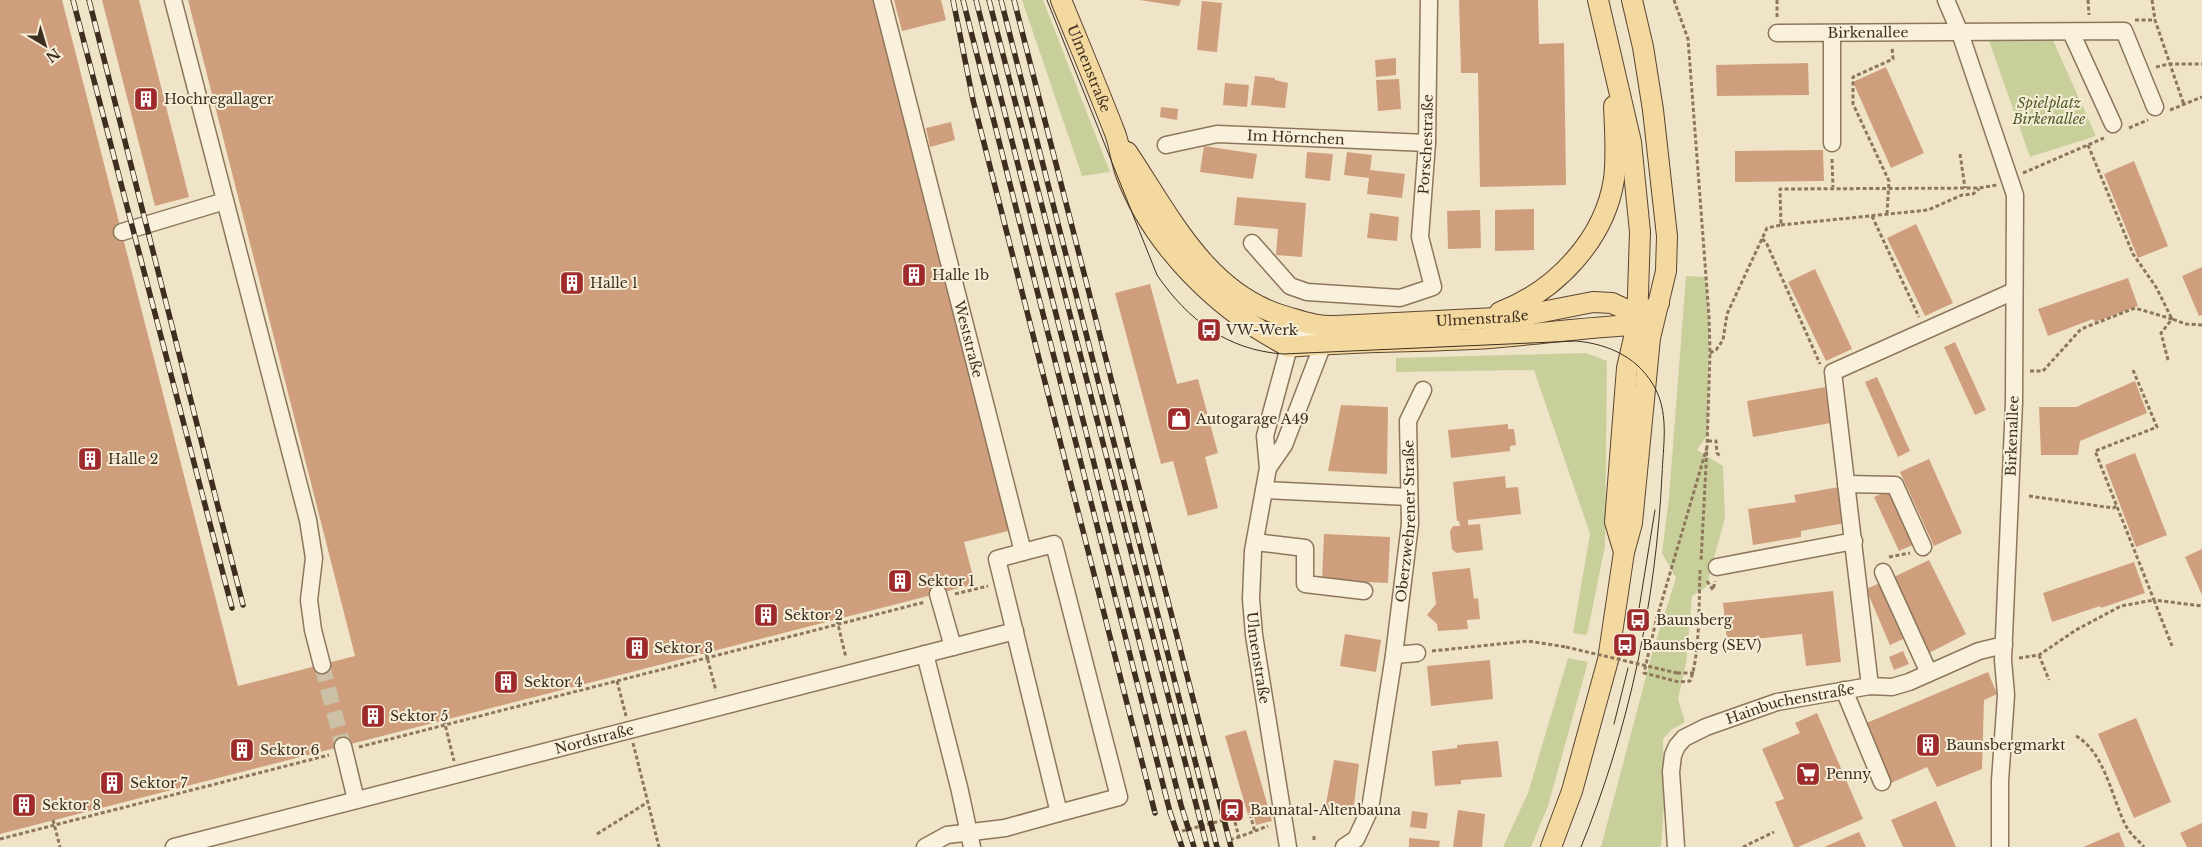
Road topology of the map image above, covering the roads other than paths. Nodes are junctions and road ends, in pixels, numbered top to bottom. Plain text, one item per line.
1 (173, 0) edge
2 (882, 0) edge
3 (1061, 0) edge
4 (1430, 0) edge
5 (1598, 0) edge
6 (1632, 0) edge
7 (1946, 0) edge
8 (2071, 32) junction
9 (1832, 33) junction
10 (1960, 33) junction
11 (1777, 34) dead end
12 (1613, 59) junction
13 (2155, 107) dead end
14 (2113, 124) dead end
15 (1116, 136) junction
16 (1427, 143) junction
17 (1832, 143) road end
18 (1166, 145) dead end
19 (225, 201) junction
20 (122, 232) dead end
21 (1252, 243) dead end
22 (2014, 291) junction
23 (1488, 317) junction
24 (1643, 332) junction
25 (1320, 335) junction
26 (1289, 347) junction
27 (1423, 390) dead end
28 (1268, 468) junction
29 (1846, 484) junction
30 (1264, 490) junction
31 (1409, 497) junction
32 (1854, 541) junction
33 (1255, 542) junction
34 (1923, 547) road end
35 (1023, 552) junction
36 (1717, 567) dead end
37 (1883, 572) dead end
38 (1364, 591) dead end
39 (939, 596) road end
40 (1015, 631) junction
41 (953, 647) junction
42 (2003, 652) junction
43 (1417, 653) road end
44 (924, 654) junction
45 (1394, 655) junction
46 (322, 665) tunnel mouth
47 (1929, 673) junction
48 (1870, 686) junction
49 (1844, 690) junction
50 (343, 749) tunnel mouth
51 (1882, 782) dead end
52 (356, 800) junction
53 (1060, 813) junction
54 (970, 840) edge
55 (174, 847) edge
56 (925, 847) edge
57 (1288, 847) edge
58 (1344, 847) edge
59 (1551, 847) edge
60 (1676, 847) edge
61 (2000, 847) edge

1 - 19 street
2 - 35 street, Weststraße
3 - 15 main road, Ulmenstraße
4 - 16 street, Porschestraße
5 - 12 main road
6 - 24 main road
7 - 10 street, Birkenallee
8 - 10 street, Birkenallee
8 - 13 street, Birkenallee
8 - 14 street
9 - 10 street, Birkenallee
9 - 11 street, Birkenallee
9 - 17 street
10 - 22 street, Birkenallee
12 - 23 main road
12 - 24 main road
15 - 25 main road, Ulmenstraße
15 - 26 main road, Ulmenstraße
16 - 18 street, Im Hörnchen
16 - 21 street, Porschestraße
19 - 20 street
19 - 46 street
22 - 29 street
22 - 42 street, Birkenallee
23 - 24 main road, Ulmenstraße
23 - 25 main road, Ulmenstraße
24 - 25 main road, Ulmenstraße
24 - 59 main road
25 - 26 main road, Ulmenstraße
25 - 28 street, Ulmenstraße
26 - 28 street, Ulmenstraße
27 - 31 street, Oberzwehrener Straße
28 - 30 street, Ulmenstraße
29 - 32 street
29 - 34 street
30 - 31 street
30 - 33 street, Ulmenstraße
31 - 45 street, Oberzwehrener Straße
32 - 36 street
32 - 48 street
33 - 38 street
33 - 57 street, Ulmenstraße
35 - 40 street
35 - 53 street
37 - 47 street
39 - 41 street
40 - 41 street, Nordstraße
40 - 53 street
41 - 44 street, Nordstraße
42 - 47 street, Hainbuchenstraße
42 - 61 street, Birkenallee
43 - 45 street
44 - 52 street, Nordstraße
44 - 54 street
45 - 58 street, Oberzwehrener Straße
47 - 48 street, Hainbuchenstraße
48 - 49 street, Hainbuchenstraße
49 - 51 street
49 - 60 street, Hainbuchenstraße
50 - 52 street
52 - 55 street, Nordstraße
53 - 54 street
54 - 56 street

